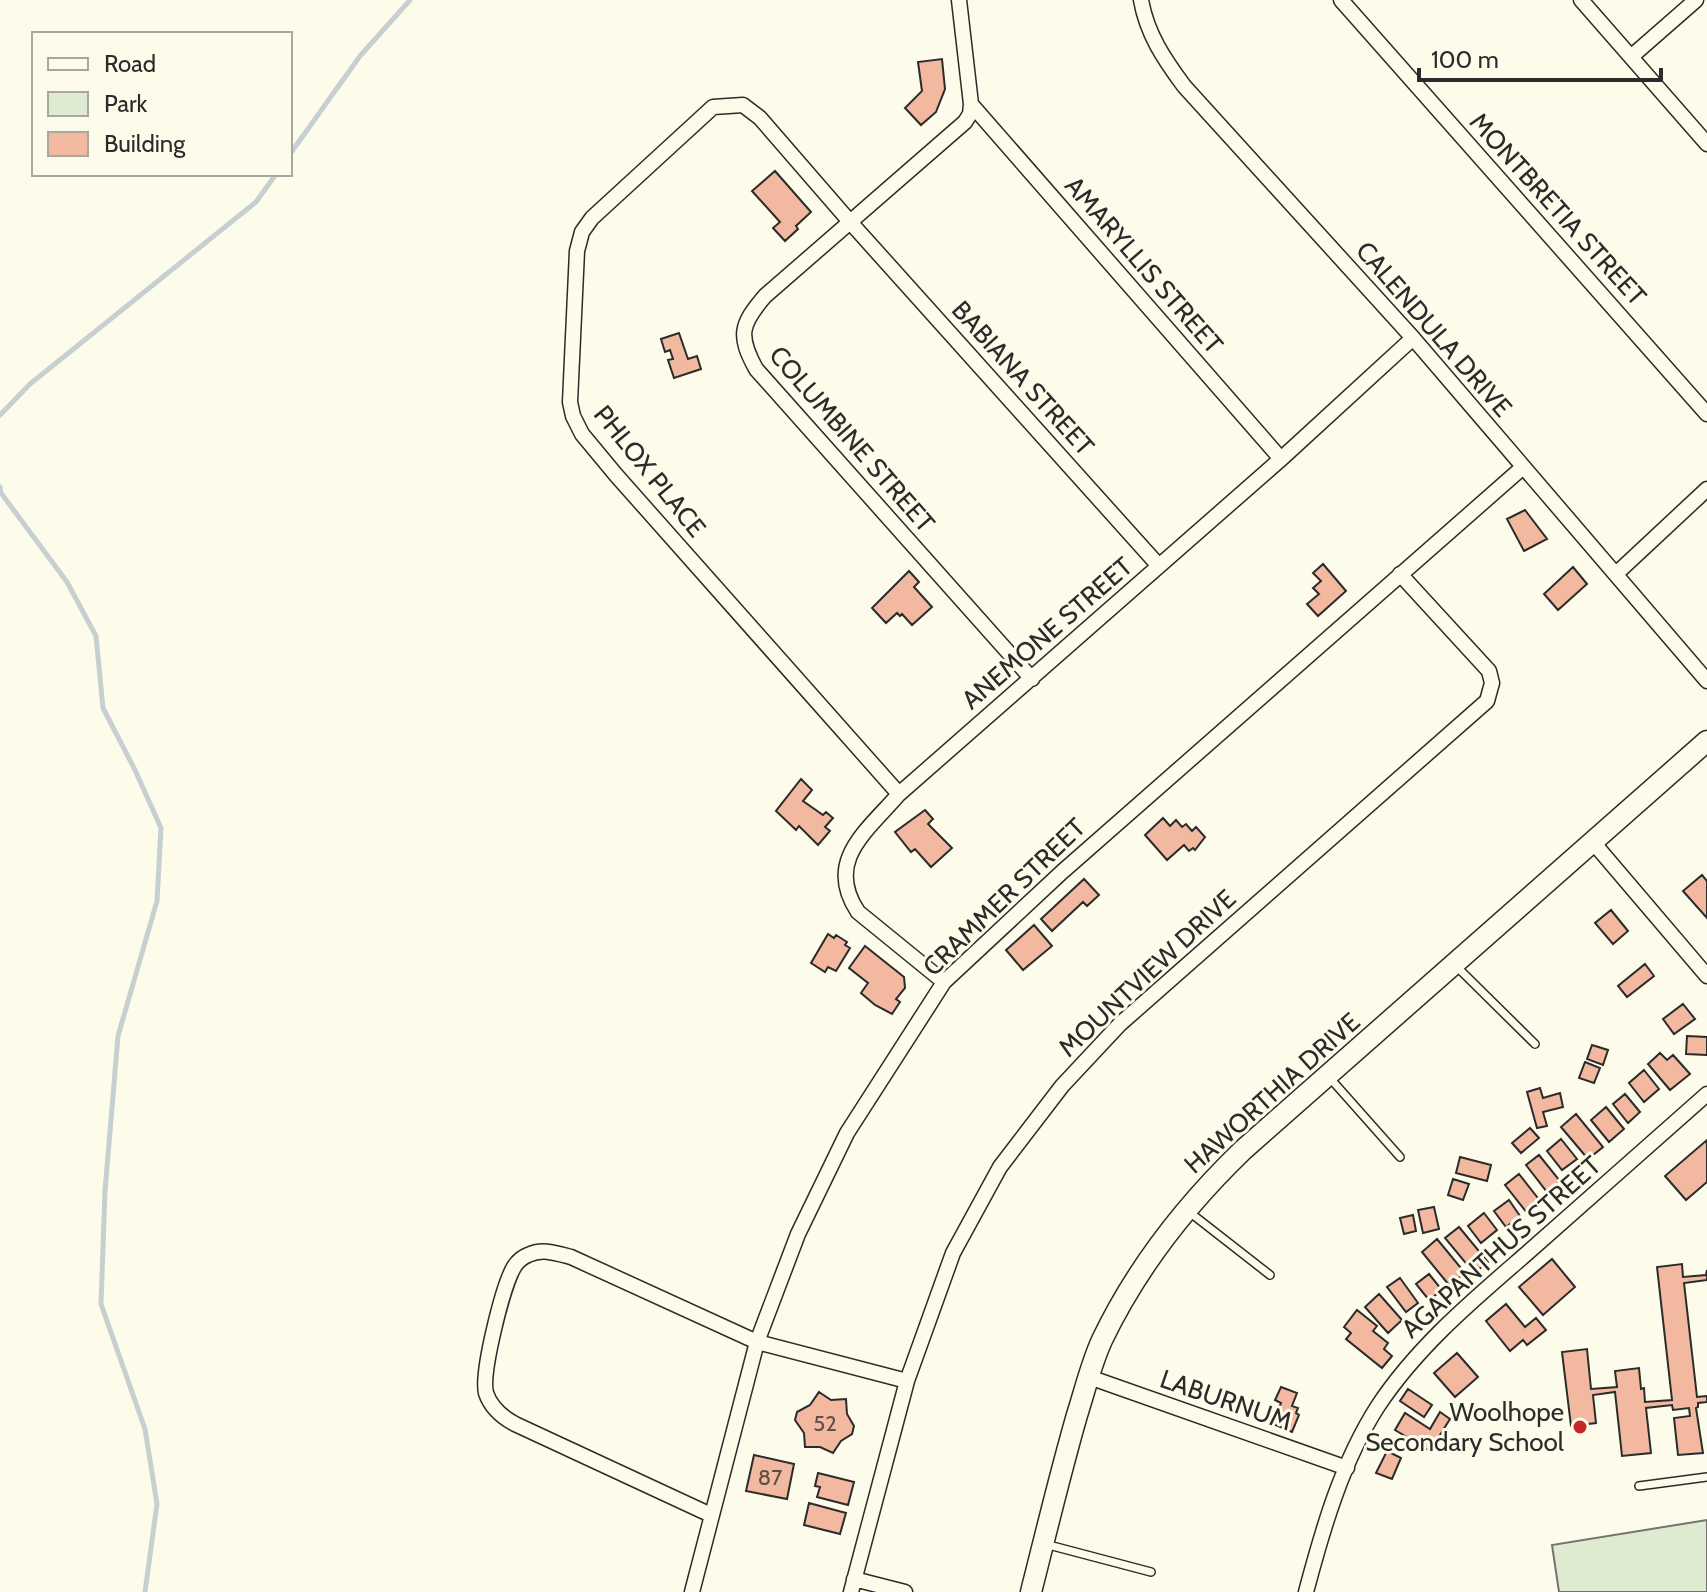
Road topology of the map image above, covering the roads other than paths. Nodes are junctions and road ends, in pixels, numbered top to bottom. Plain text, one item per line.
1 (959, 0) edge
2 (1141, 0) edge
3 (1341, 0) edge
4 (1581, 0) edge
5 (1696, 0) edge
6 (1632, 56) junction
7 (971, 104) junction
8 (1707, 144) edge
9 (851, 223) junction
10 (1413, 338) junction
11 (1707, 414) edge
12 (1281, 459) junction
13 (1522, 468) junction
14 (1707, 489) edge
15 (1159, 566) junction
16 (1617, 573) junction
17 (1400, 574) junction
18 (1032, 679) junction
19 (1707, 681) edge
20 (1707, 741) edge
21 (899, 794) junction
22 (1592, 841) junction
23 (1454, 964) junction
24 (1707, 976) edge
25 (944, 982) junction
26 (1535, 1044) dead end
27 (1328, 1076) junction
28 (1707, 1094) edge
29 (1400, 1157) dead end
30 (1186, 1209) junction
31 (1270, 1275) dead end
32 (757, 1342) junction
33 (1089, 1377) junction
34 (907, 1381) junction
35 (1347, 1468) junction
36 (1707, 1477) edge
37 (1639, 1486) dead end
38 (711, 1515) junction
39 (1043, 1543) junction
40 (1151, 1572) dead end
41 (852, 1586) edge
42 (692, 1592) edge
43 (905, 1592) edge
44 (1031, 1592) edge
45 (1306, 1592) edge

1 - 7 street
2 - 10 street, CALENDULA DRIVE
3 - 11 street, MONTBRETIA STREET
4 - 6 street
5 - 6 street
6 - 8 street
7 - 9 street, COLUMBINE STREET
7 - 12 street, AMARYLLIS STREET
9 - 15 street, BABIANA STREET
9 - 18 street, COLUMBINE STREET
9 - 21 street, PHLOX PLACE
10 - 12 street, ANEMONE STREET
10 - 13 street, CALENDULA DRIVE
12 - 15 street, ANEMONE STREET
13 - 16 street, CALENDULA DRIVE
13 - 17 street, CRAMMER STREET
14 - 16 street
15 - 18 street, ANEMONE STREET
16 - 19 street, CALENDULA DRIVE
17 - 25 street, CRAMMER STREET
17 - 34 street, MOUNTVIEW DRIVE
18 - 21 street, ANEMONE STREET
20 - 22 street, HAWORTHIA DRIVE
21 - 25 street, ANEMONE STREET
22 - 23 street, HAWORTHIA DRIVE
22 - 24 street
23 - 26 lane
23 - 27 street, HAWORTHIA DRIVE
25 - 32 street, CRAMMER STREET
27 - 29 lane
27 - 30 street, HAWORTHIA DRIVE
28 - 35 street, AGAPANTHUS STREET
30 - 31 lane
30 - 33 street, HAWORTHIA DRIVE
32 - 34 street
32 - 38 street, CRAMMER STREET
32 - 38 street
33 - 35 street, LABURNUM
33 - 39 street, HAWORTHIA DRIVE
34 - 41 street, MOUNTVIEW DRIVE
35 - 45 street, AGAPANTHUS STREET
36 - 37 lane
38 - 42 street, CRAMMER STREET
39 - 40 lane
39 - 44 street, HAWORTHIA DRIVE
41 - 43 street

